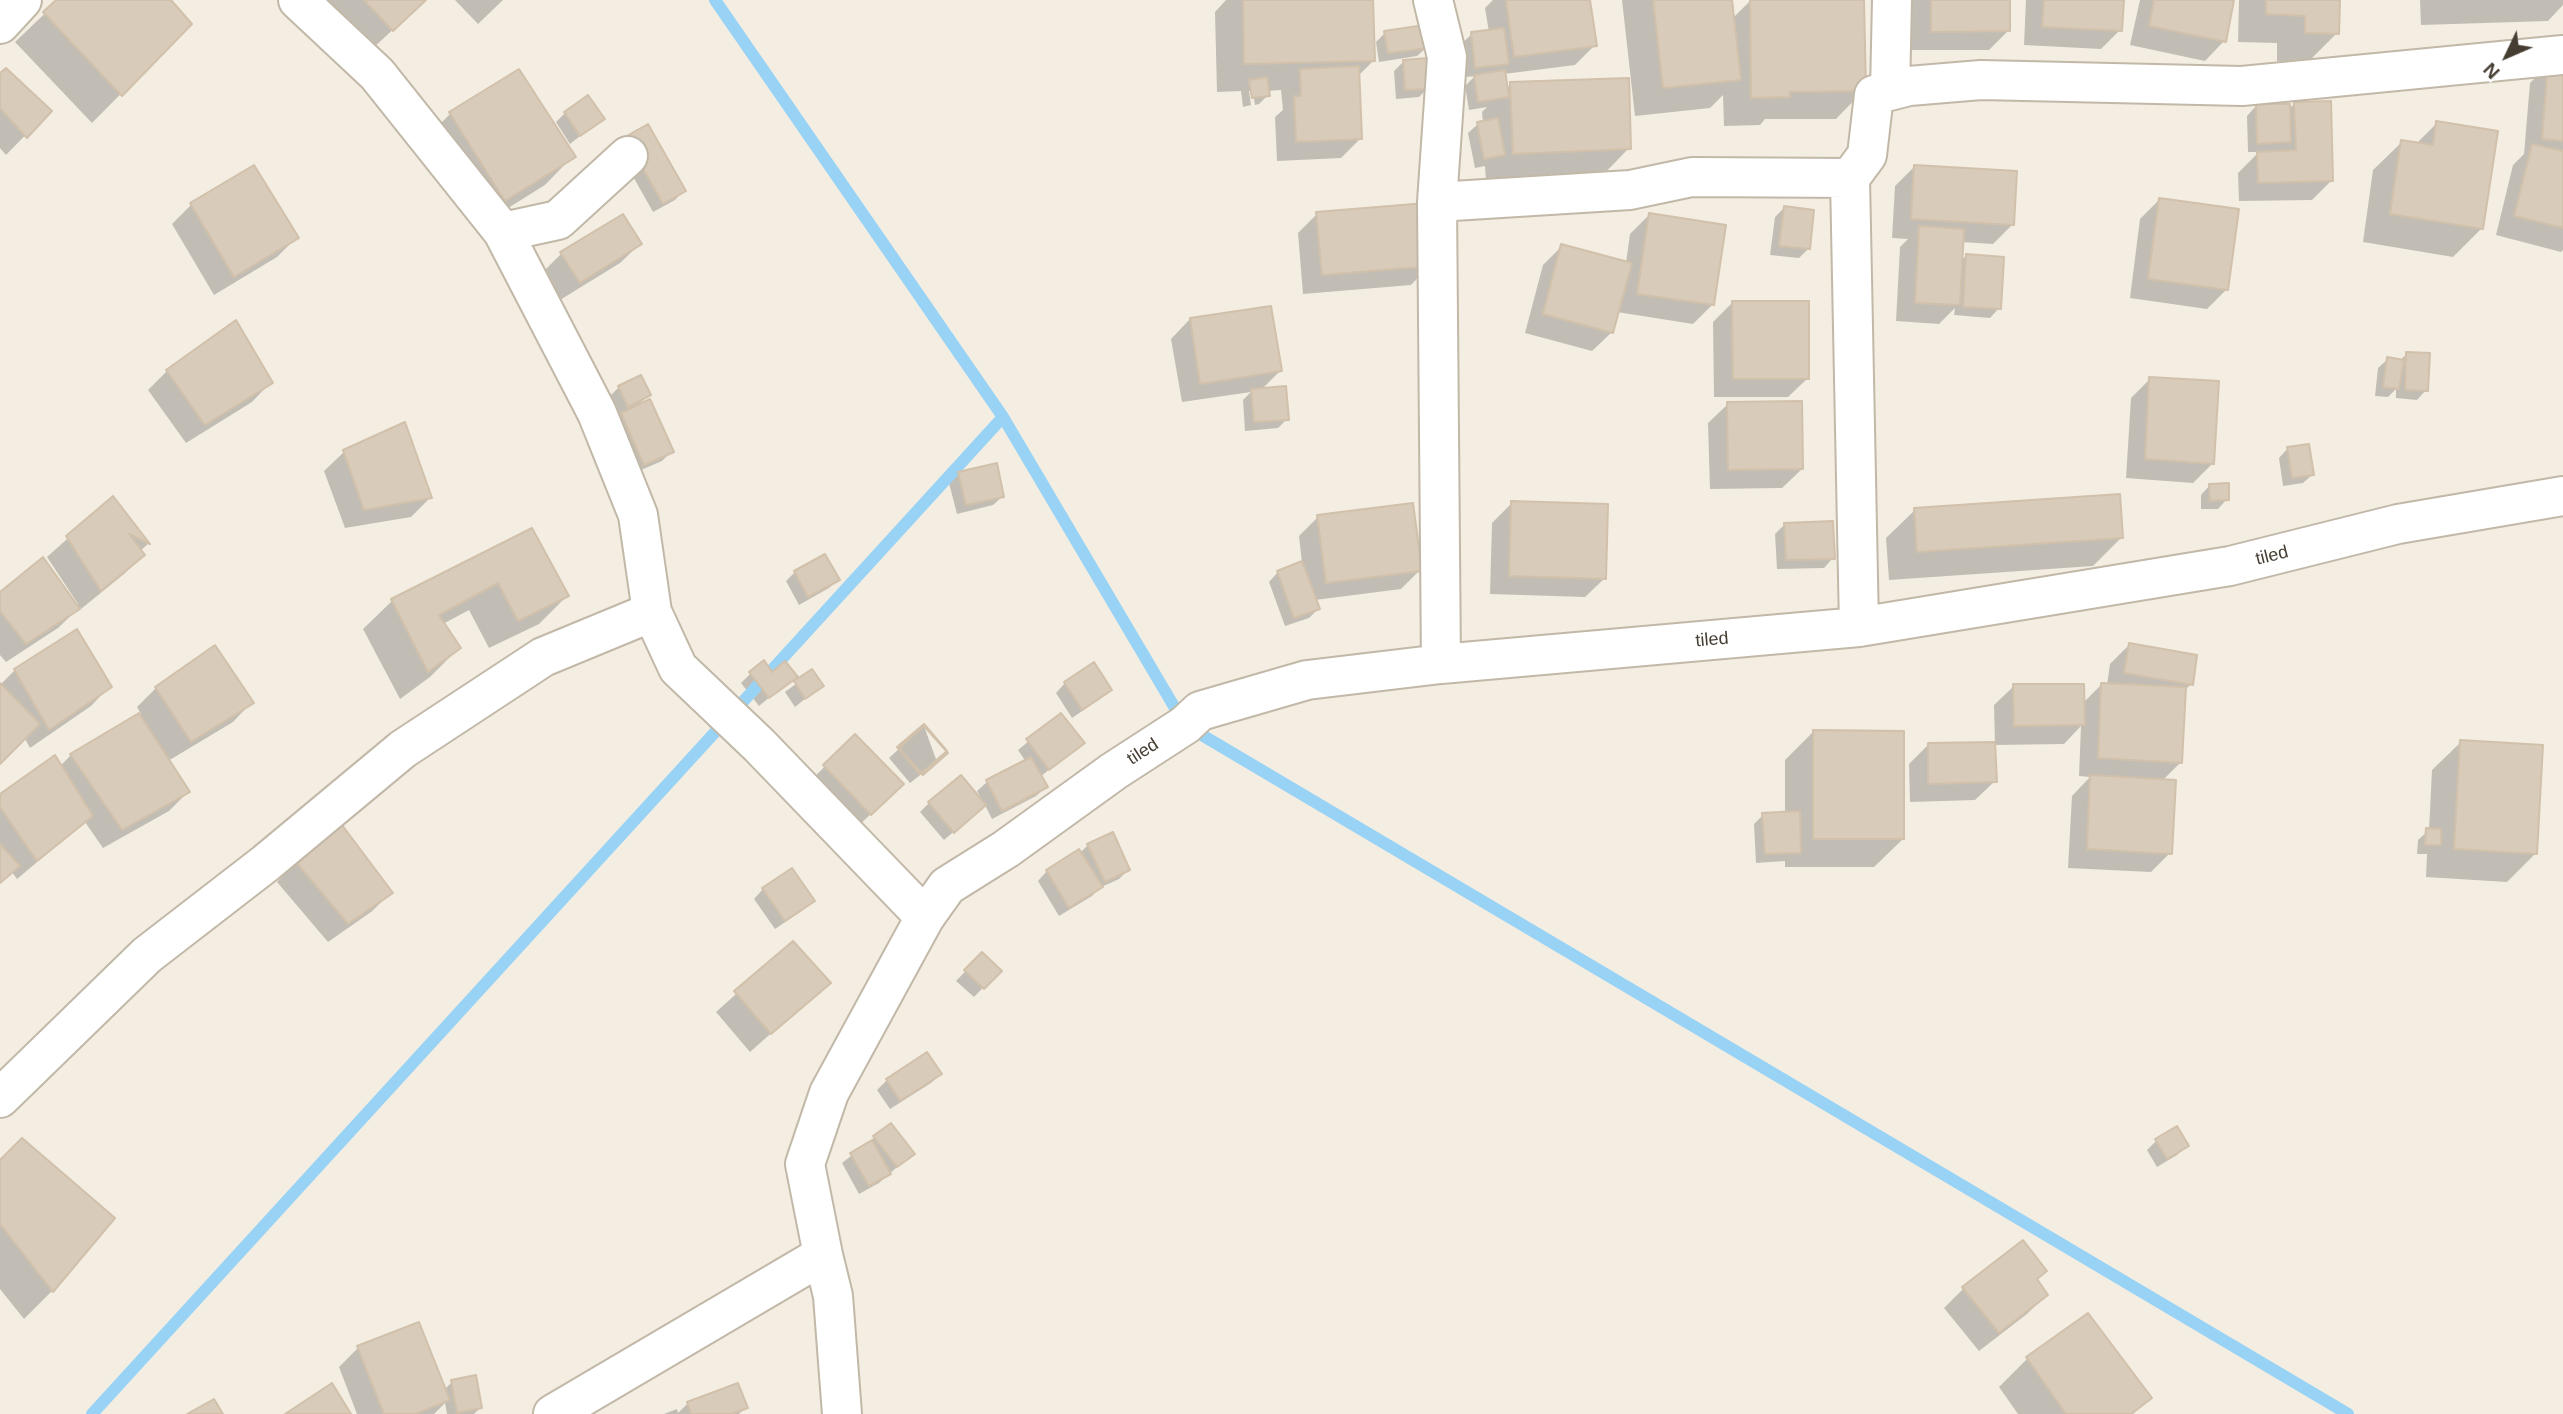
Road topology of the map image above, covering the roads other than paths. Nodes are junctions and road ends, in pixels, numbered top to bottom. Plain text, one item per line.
1 (22, 0) edge
2 (298, 0) edge
3 (1433, 0) edge
4 (1892, 0) edge
5 (0, 24) edge
6 (2563, 55) edge
7 (1890, 91) junction
8 (628, 156) dead end
9 (1850, 178) junction
10 (1437, 202) junction
11 (503, 232) junction
12 (2563, 496) edge
13 (652, 612) junction
14 (1858, 626) junction
15 (1441, 664) junction
16 (925, 917) junction
17 (5, 1083) edge
18 (823, 1255) junction
19 (552, 1414) edge
20 (842, 1414) edge

1 - 5 street
2 - 11 street
3 - 10 street
4 - 7 street
6 - 7 street
7 - 9 street
8 - 11 street
9 - 10 street
9 - 14 street
10 - 15 street
11 - 13 street
12 - 14 street, tiled
13 - 16 street
13 - 17 street
14 - 15 street, tiled
15 - 16 street, tiled
16 - 18 street, tiled
18 - 19 street
18 - 20 street, tiled

